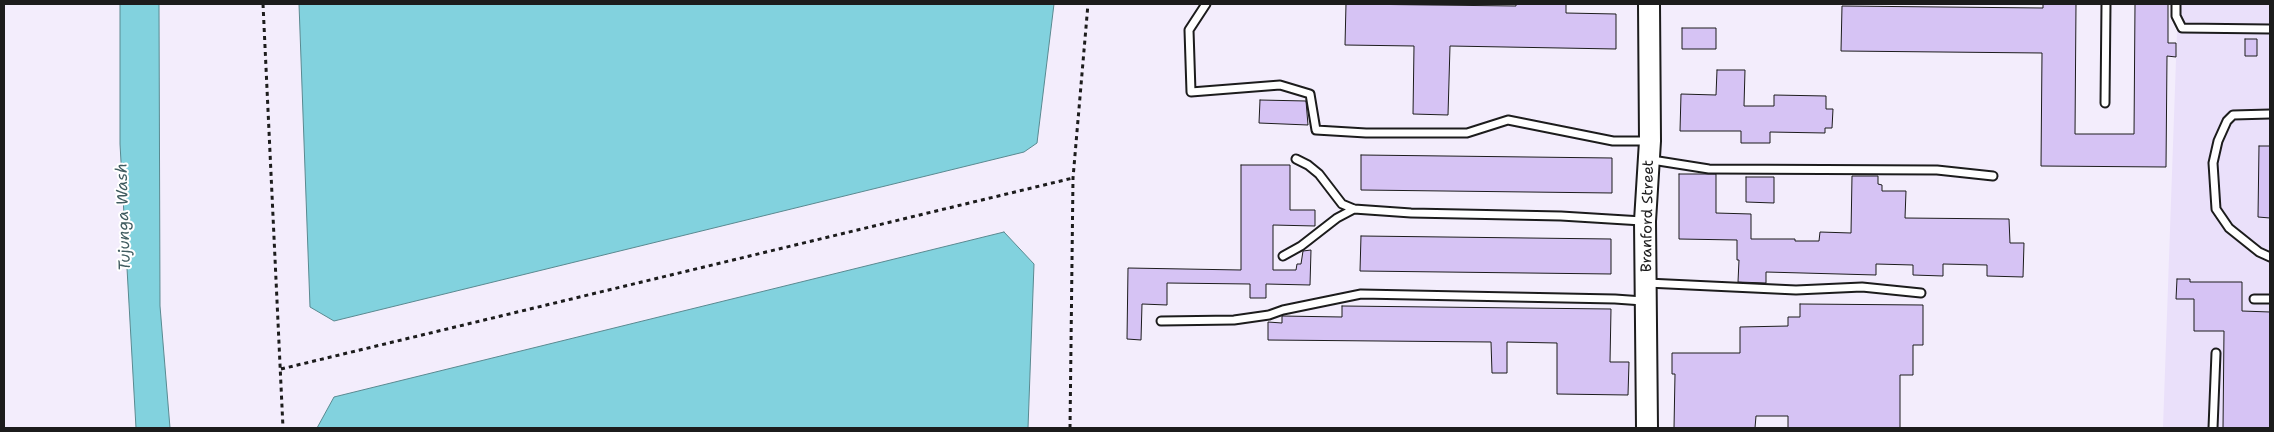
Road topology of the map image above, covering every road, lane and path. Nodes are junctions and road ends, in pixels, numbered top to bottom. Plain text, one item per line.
1 (263, 4) edge
2 (1088, 4) edge
3 (1206, 4) edge
4 (1649, 4) edge
5 (2106, 4) edge
6 (2176, 4) edge
7 (2270, 29) edge
8 (2105, 103) dead end
9 (2270, 114) edge
10 (1649, 150) junction
11 (1296, 159) dead end
12 (1993, 176) dead end
13 (1073, 178) junction
14 (1354, 209) junction
15 (1645, 221) junction
16 (1283, 256) dead end
17 (2270, 258) edge
18 (1646, 292) junction
19 (1922, 293) dead end
20 (2254, 299) dead end
21 (2270, 299) edge
22 (1161, 321) dead end
23 (2216, 354) dead end
24 (281, 369) junction
25 (284, 428) edge
26 (1070, 428) edge
27 (1647, 428) edge
28 (2213, 428) edge

1 - 24 path
2 - 13 path
3 - 10 lane
4 - 10 main road, Branford Street
5 - 8 lane
6 - 7 lane
9 - 17 lane
10 - 12 lane
10 - 15 main road, Branford Street
11 - 14 lane
13 - 24 path
13 - 26 path
14 - 15 lane
14 - 16 lane
15 - 18 main road, Branford Street
18 - 19 lane
18 - 22 lane
18 - 27 main road, Branford Street
20 - 21 lane
23 - 28 lane
24 - 25 path

